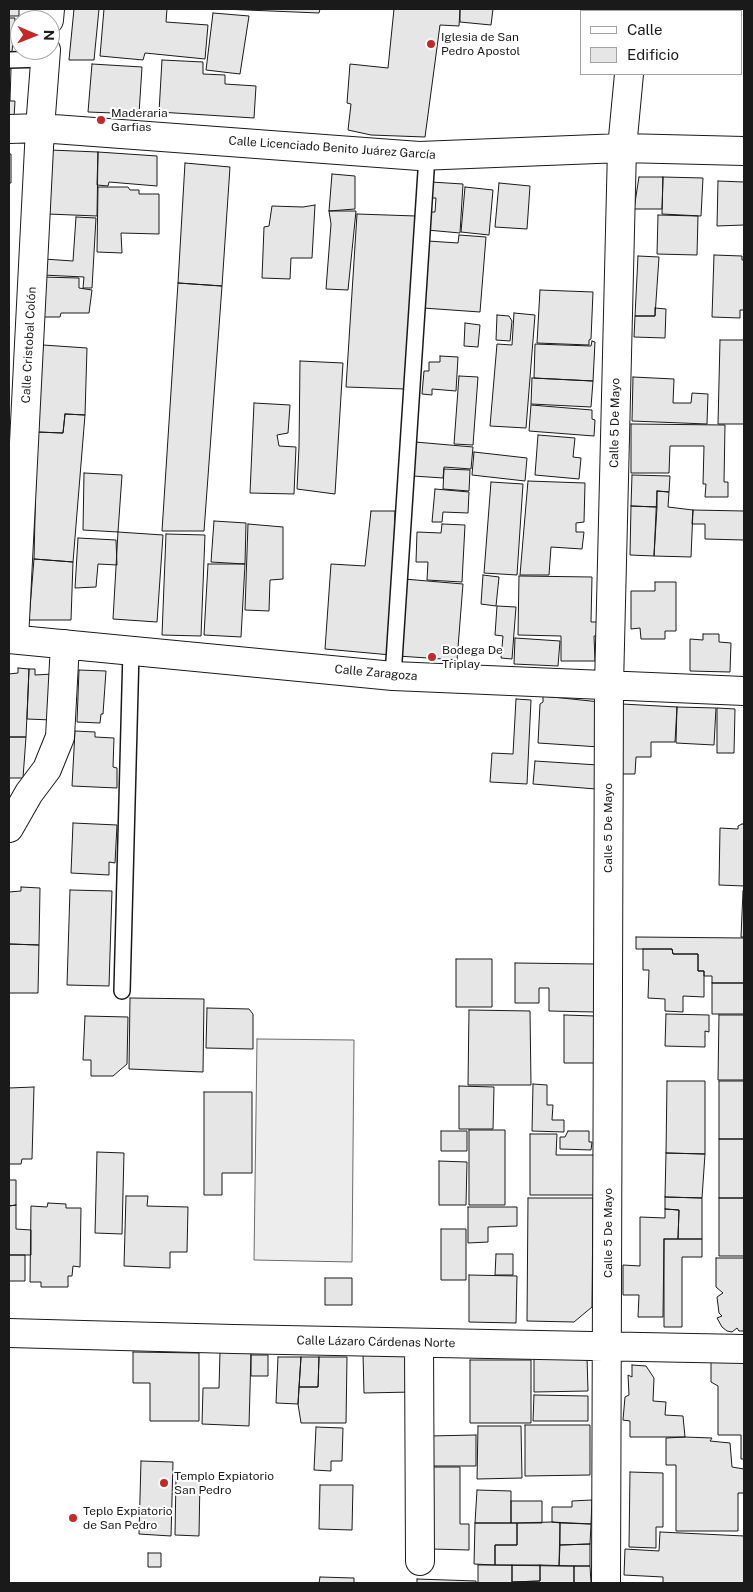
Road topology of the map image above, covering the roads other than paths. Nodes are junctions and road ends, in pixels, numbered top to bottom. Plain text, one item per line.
1 (46, 60) edge
2 (629, 75) edge
3 (40, 128) junction
4 (9, 129) edge
5 (622, 148) junction
6 (744, 151) edge
7 (427, 156) junction
8 (12, 639) edge
9 (65, 644) junction
10 (131, 650) junction
11 (393, 676) junction
12 (609, 686) junction
13 (744, 692) edge
14 (9, 828) edge
15 (122, 991) dead end
16 (9, 1332) edge
17 (419, 1343) junction
18 (608, 1346) junction
19 (744, 1349) edge
20 (420, 1561) dead end
21 (606, 1583) edge

1 - 3 street, Calle Cristobal Colón
2 - 5 street, Calle 5 De Mayo
3 - 4 street, Calle Licenciado Benito Juárez García
3 - 7 street, Calle Licenciado Benito Juárez García
3 - 8 street, Calle Cristobal Colón
5 - 6 street, Calle Licenciado Benito Juárez García
5 - 7 street, Calle Licenciado Benito Juárez García
5 - 12 street, Calle 5 De Mayo
7 - 11 lane
8 - 9 street, Calle Zaragoza
9 - 10 street, Calle Zaragoza
9 - 14 street
10 - 11 street, Calle Zaragoza
10 - 15 lane
11 - 12 street, Calle Zaragoza
12 - 13 street, Calle Zaragoza
12 - 18 street, Calle 5 De Mayo
16 - 17 street, Calle Lázaro Cárdenas Norte
17 - 18 street, Calle Lázaro Cárdenas Norte
17 - 20 street
18 - 19 street, Calle Lázaro Cárdenas Norte
18 - 21 street, Calle 5 De Mayo

